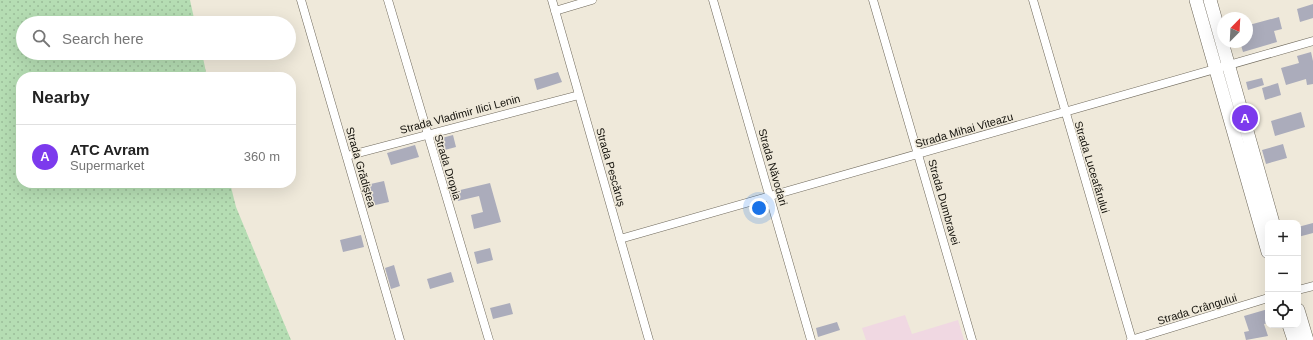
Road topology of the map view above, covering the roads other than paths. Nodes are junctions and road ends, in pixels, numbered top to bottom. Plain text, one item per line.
1 (301, 0) edge
2 (388, 0) edge
3 (552, 0) edge
4 (592, 0) edge
5 (713, 0) edge
6 (873, 0) edge
7 (1033, 0) edge
8 (1196, 0) edge
9 (1210, 0) edge
10 (555, 11) junction
11 (1313, 41) edge
12 (1229, 66) junction
13 (1216, 69) junction
14 (579, 95) junction
15 (1064, 112) junction
16 (426, 134) junction
17 (919, 155) junction
18 (347, 156) junction
19 (770, 197) junction
20 (1272, 220) edge
21 (620, 239) junction
22 (1265, 241) edge
23 (1313, 286) edge
24 (1301, 289) edge
25 (1265, 299) edge
26 (1301, 320) edge
27 (1290, 328) edge
28 (400, 340) edge
29 (489, 340) edge
30 (649, 340) edge
31 (811, 340) edge
32 (972, 340) edge
33 (1132, 340) edge
34 (1294, 340) edge
35 (1307, 340) edge

1 - 18 street, Strada Grădiștea
2 - 16 street, Strada Dropia
3 - 10 street, Strada Pescăruș
4 - 10 street
5 - 19 street, Strada Năvodari
6 - 17 street, Strada Dumbravei
7 - 15 street, Strada Luceafărului
8 - 13 main road
9 - 12 main road
10 - 14 street, Strada Pescăruș
11 - 12 street, Strada Mihai Viteazu
12 - 13 street, Strada Mihai Viteazu
12 - 20 main road
13 - 15 street, Strada Mihai Viteazu
13 - 22 main road
14 - 16 street, Strada Vladimir Ilici Lenin
14 - 21 street, Strada Pescăruș
15 - 17 street, Strada Mihai Viteazu
15 - 33 street, Strada Luceafărului
16 - 18 street, Strada Vladimir Ilici Lenin
16 - 29 street, Strada Dropia
17 - 19 street, Strada Mihai Viteazu
17 - 32 street, Strada Dumbravei
18 - 28 street, Strada Grădiștea
19 - 21 street, Strada Mihai Viteazu
19 - 31 street, Strada Năvodari
21 - 30 street, Strada Pescăruș
23 - 24 street
25 - 33 street, Strada Crângului
26 - 35 main road
27 - 34 main road

